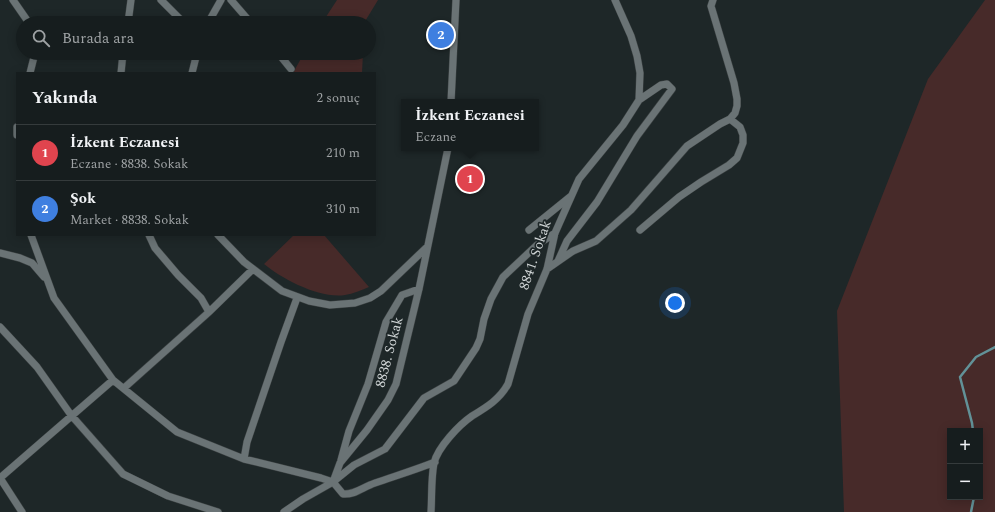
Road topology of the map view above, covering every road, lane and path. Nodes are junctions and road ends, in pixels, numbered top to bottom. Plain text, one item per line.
1 (13, 0) edge
2 (131, 0) edge
3 (161, 0) edge
4 (221, 0) edge
5 (231, 0) edge
6 (456, 0) edge
7 (615, 0) edge
8 (713, 0) edge
9 (24, 16) edge
10 (129, 16) edge
11 (177, 16) edge
12 (212, 16) edge
13 (245, 16) edge
14 (33, 60) edge
15 (122, 60) edge
16 (195, 60) edge
17 (284, 60) edge
18 (291, 69) dead end
19 (30, 72) edge
20 (121, 72) edge
21 (192, 72) edge
22 (451, 99) edge
23 (639, 100) junction
24 (730, 119) junction
25 (447, 151) edge
26 (572, 195) junction
27 (529, 230) dead end
28 (640, 230) dead end
29 (555, 233) junction
30 (31, 236) edge
31 (149, 236) edge
32 (219, 236) edge
33 (426, 248) junction
34 (0, 253) edge
35 (558, 261) junction
36 (254, 269) junction
37 (547, 269) junction
38 (48, 283) junction
39 (419, 289) junction
40 (297, 298) junction
41 (209, 312) junction
42 (0, 327) edge
43 (113, 380) junction
44 (124, 388) junction
45 (71, 416) junction
46 (244, 459) junction
47 (434, 462) junction
48 (340, 463) junction
49 (0, 478) edge
50 (333, 482) junction
51 (22, 512) edge
52 (218, 512) edge
53 (284, 512) edge
54 (431, 512) edge

1 - 9 street
2 - 10 street
3 - 11 street
4 - 12 street
5 - 13 street
6 - 22 street
7 - 23 street
8 - 24 street
14 - 19 street
15 - 20 street
16 - 21 street
17 - 18 street
23 - 26 street, 8841. Sokak
23 - 35 street
24 - 28 street
24 - 35 street
25 - 33 street, 8838. Sokak
26 - 27 street
26 - 29 street, 8841. Sokak
29 - 37 street, 8841. Sokak
29 - 50 street
30 - 38 street
31 - 41 street
32 - 36 street
33 - 39 street, 8838. Sokak
33 - 40 street
34 - 38 street
35 - 37 street
36 - 40 street
36 - 41 street
37 - 47 street, 8841. Sokak
38 - 43 street
39 - 48 street, 8838. Sokak
39 - 48 street
40 - 46 street
41 - 44 street
42 - 45 street
43 - 44 street
43 - 45 street
44 - 46 street
45 - 49 street
45 - 52 street
46 - 50 street
47 - 50 street
47 - 54 street, 8841. Sokak
48 - 50 street, 8838. Sokak
49 - 51 street
50 - 53 street

